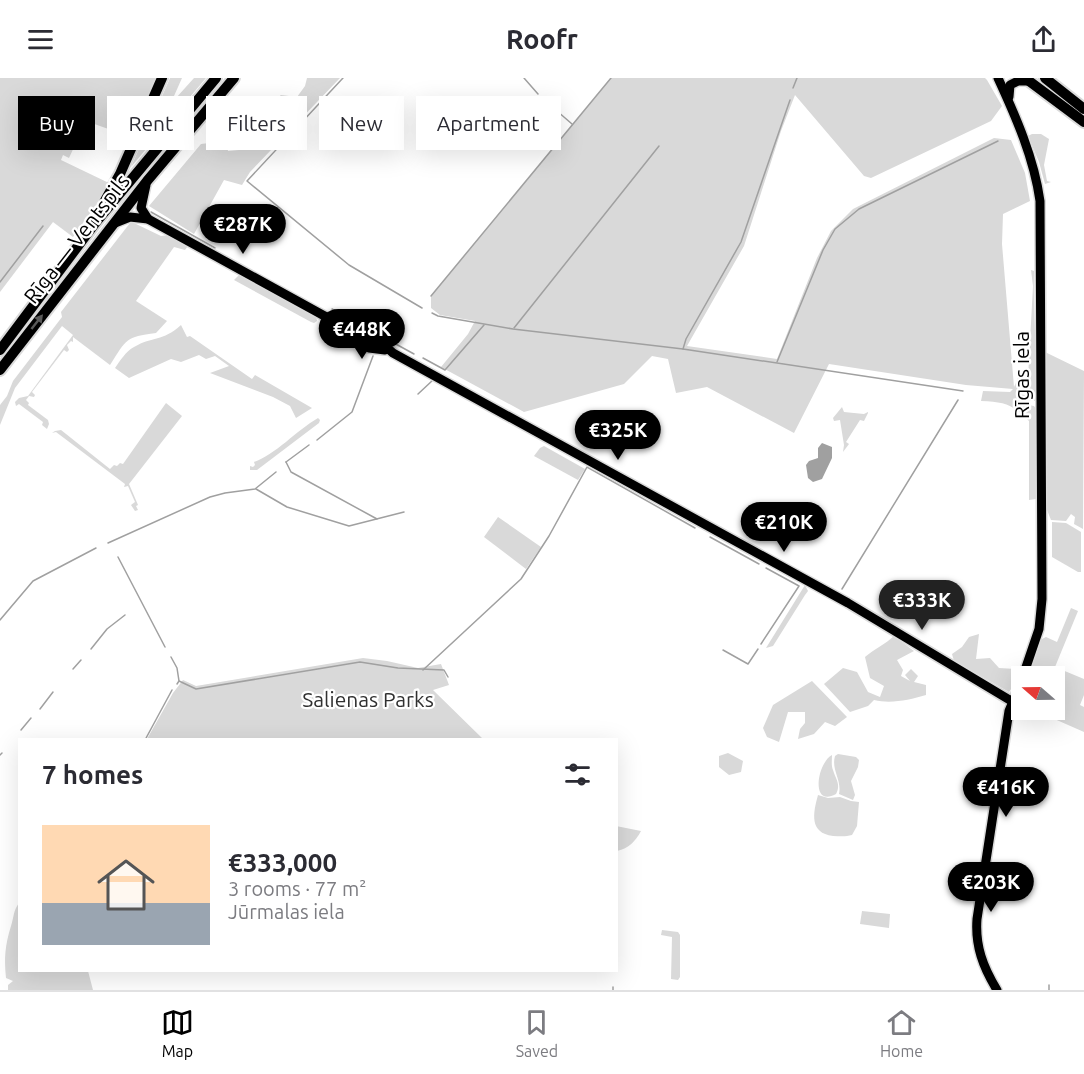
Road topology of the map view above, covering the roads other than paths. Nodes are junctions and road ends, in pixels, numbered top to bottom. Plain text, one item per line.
1 (162, 78) edge
2 (216, 78) edge
3 (234, 78) edge
4 (998, 78) edge
5 (1045, 78) edge
6 (1027, 80) edge
7 (1009, 103) junction
8 (1084, 109) edge
9 (1084, 122) edge
10 (147, 181) junction
11 (148, 219) junction
12 (113, 224) junction
13 (18, 326) junction
14 (0, 350) edge
15 (0, 370) edge
16 (1027, 666) edge
17 (1011, 701) edge
18 (1011, 712) edge
19 (997, 990) edge

1 - 13 highway
2 - 13 highway, Rīga — Ventspils
3 - 10 highway, Rīga — Ventspils
4 - 7 main road, Rīgas iela
5 - 8 highway
6 - 7 main road
6 - 9 highway
7 - 16 main road, Rīgas iela
10 - 11 main road
10 - 12 highway, Rīga — Ventspils
11 - 12 main road
11 - 17 main road
15 -> 12 highway, Rīga — Ventspils
13 - 14 highway, Rīga — Ventspils
18 - 19 main road, Rīgas iela

